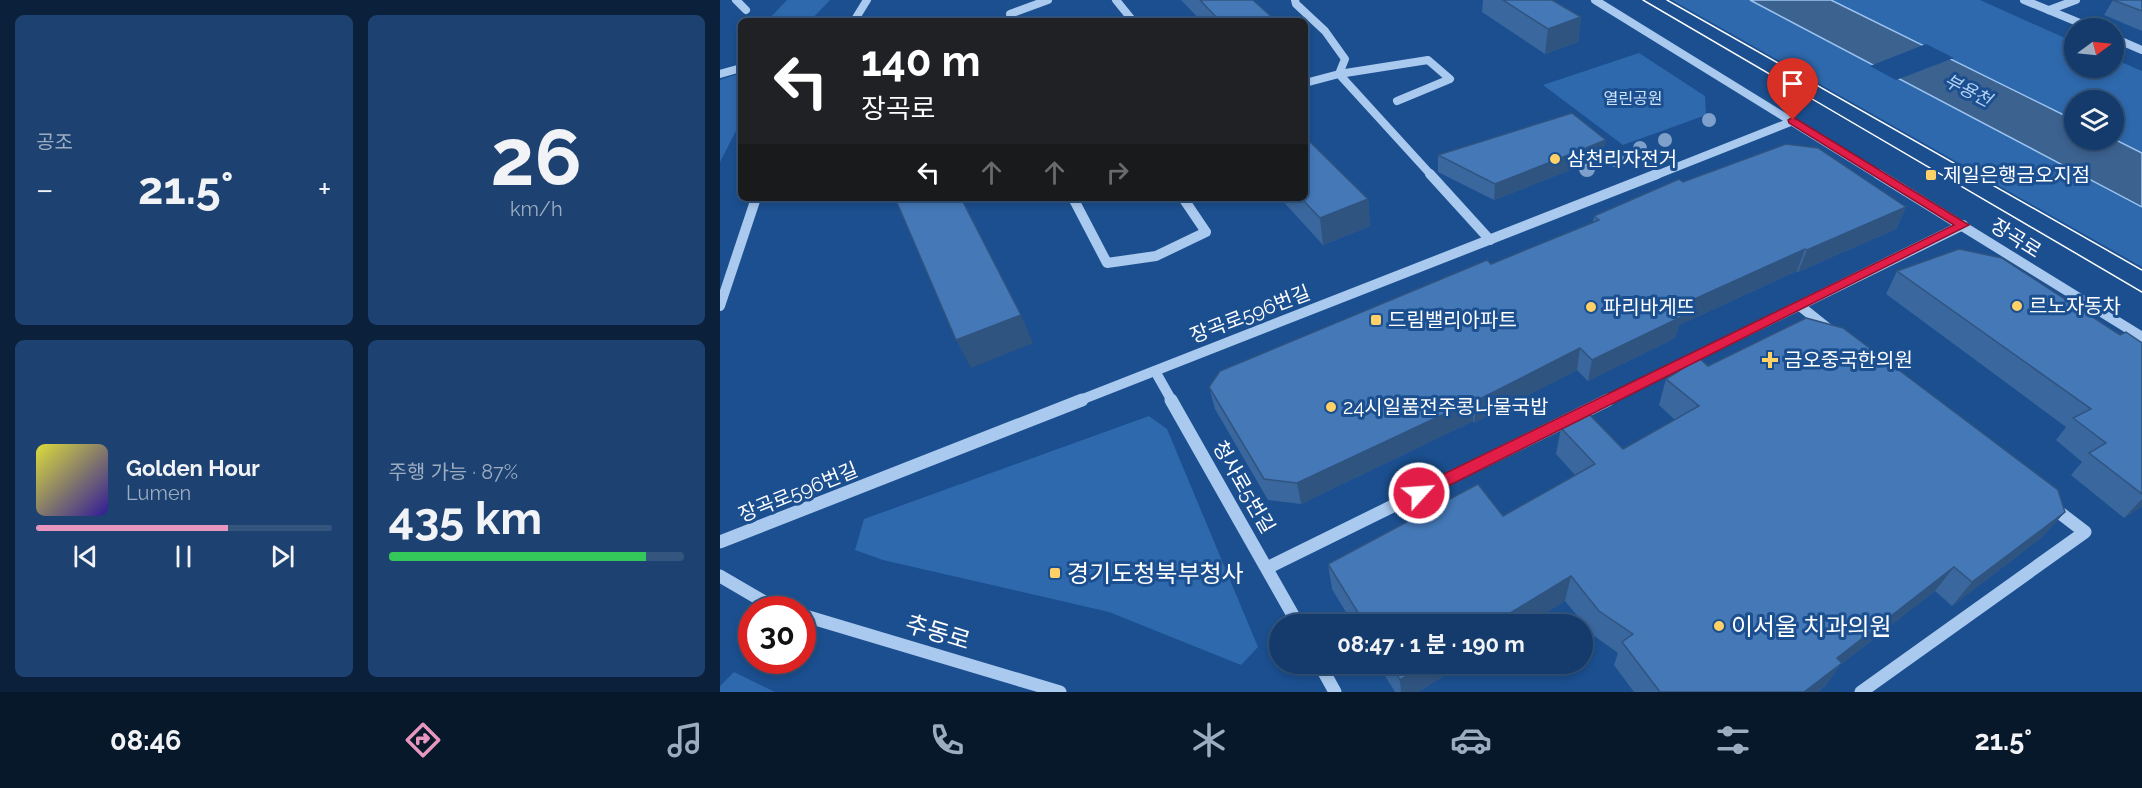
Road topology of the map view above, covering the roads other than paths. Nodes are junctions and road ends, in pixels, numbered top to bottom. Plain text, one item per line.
1 (736, 0) edge
2 (867, 0) edge
3 (1048, 0) edge
4 (1116, 0) edge
5 (1295, 0) edge
6 (1595, 0) edge
7 (2024, 0) edge
8 (2076, 0) edge
9 (746, 10) dead end
10 (2049, 10) junction
11 (856, 18) edge
12 (1011, 18) edge
13 (1131, 18) edge
14 (2068, 18) edge
15 (2124, 42) edge
16 (2142, 50) edge
17 (738, 69) edge
18 (720, 74) edge
19 (1340, 74) junction
20 (1308, 82) edge
21 (1397, 101) dead end
22 (1793, 120) junction
23 (755, 201) edge
24 (1074, 201) edge
25 (1185, 201) edge
26 (1963, 225) junction
27 (1490, 240) junction
28 (720, 306) edge
29 (1800, 306) junction
30 (1836, 335) edge
31 (2142, 337) edge
32 (1155, 371) junction
33 (2039, 496) edge
34 (720, 542) edge
35 (1267, 568) junction
36 (720, 576) edge
37 (754, 596) edge
38 (1292, 614) edge
39 (816, 619) edge
40 (1325, 674) edge
41 (1060, 692) edge
42 (1335, 692) edge
43 (1861, 692) edge

1 - 9 street
2 - 11 street
3 - 12 street
4 - 13 street
5 - 19 street
6 - 22 street, 장곡로
7 - 10 street
8 - 10 street
10 - 14 street
15 - 16 street
17 - 18 street
19 - 20 street
19 - 21 street
19 - 27 street
22 - 26 street, 장곡로
22 - 27 street, 장곡로596번길
23 - 28 street
24 - 25 street
26 - 29 street
26 - 31 street, 장곡로
27 - 32 street, 장곡로596번길
29 - 30 street
29 - 35 street
32 - 34 street, 장곡로596번길
32 - 35 street, 청사로5번길
33 - 43 street
35 - 38 street, 청사로5번길
36 - 37 street
39 - 41 street, 추동로
40 - 42 street

